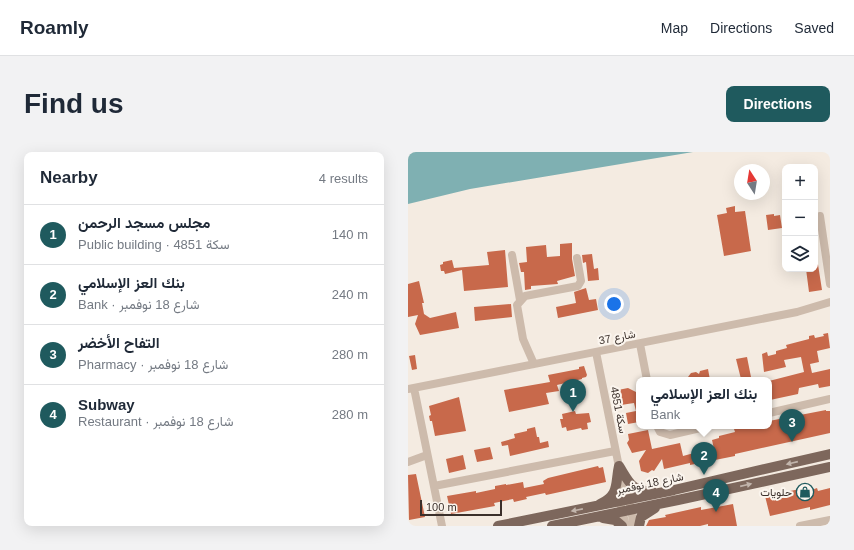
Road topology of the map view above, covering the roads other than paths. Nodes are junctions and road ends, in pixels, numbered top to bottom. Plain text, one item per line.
1 (820, 216) dead end
2 (512, 254) dead end
3 (576, 258) dead end
4 (830, 284) edge
5 (520, 300) junction
6 (830, 302) edge
7 (640, 344) junction
8 (596, 352) junction
9 (534, 364) junction
10 (646, 377) edge
11 (411, 389) edge
12 (830, 399) edge
13 (772, 412) edge
14 (658, 429) edge
15 (694, 429) edge
16 (615, 451) junction
17 (830, 454) edge
18 (427, 455) junction
19 (408, 462) edge
20 (830, 467) edge
21 (619, 469) junction
22 (434, 486) junction
23 (674, 490) junction
24 (678, 500) junction
25 (626, 506) junction
26 (592, 507) junction
27 (581, 520) junction
28 (830, 520) edge
29 (442, 526) edge
30 (498, 526) edge
31 (555, 526) edge
32 (622, 526) edge
33 (626, 526) edge
34 (634, 526) edge
35 (639, 526) edge
36 (800, 526) edge

1 - 4 street
2 - 5 street
3 - 5 street
5 - 9 street
6 - 7 street, شارع 37
7 - 8 street, شارع 37
7 - 10 street
8 - 9 street, شارع 37
8 - 16 street, سكة 4851
9 - 11 street, شارع 37
11 - 18 street
12 - 13 street
14 - 15 street
16 - 21 street, سكة 4851
16 - 22 street
17 -> 23 main road, شارع 18 نوفمبر
18 - 19 street
18 - 22 street
24 -> 20 main road, شارع 18 نوفمبر
21 - 23 main road
21 - 25 street, سكة 4851
21 - 26 main road
22 - 29 street
23 - 25 main road, شارع 18 نوفمبر
24 - 25 main road, شارع 18 نوفمبر
24 - 35 main road
25 - 26 main road, شارع 18 نوفمبر
25 - 27 main road, شارع 18 نوفمبر
25 - 33 street, سكة 4851
25 - 34 street, سكة 4851
26 -> 30 main road, شارع 18 نوفمبر
27 - 31 main road, شارع 18 نوفمبر
27 - 32 main road
28 - 36 street

